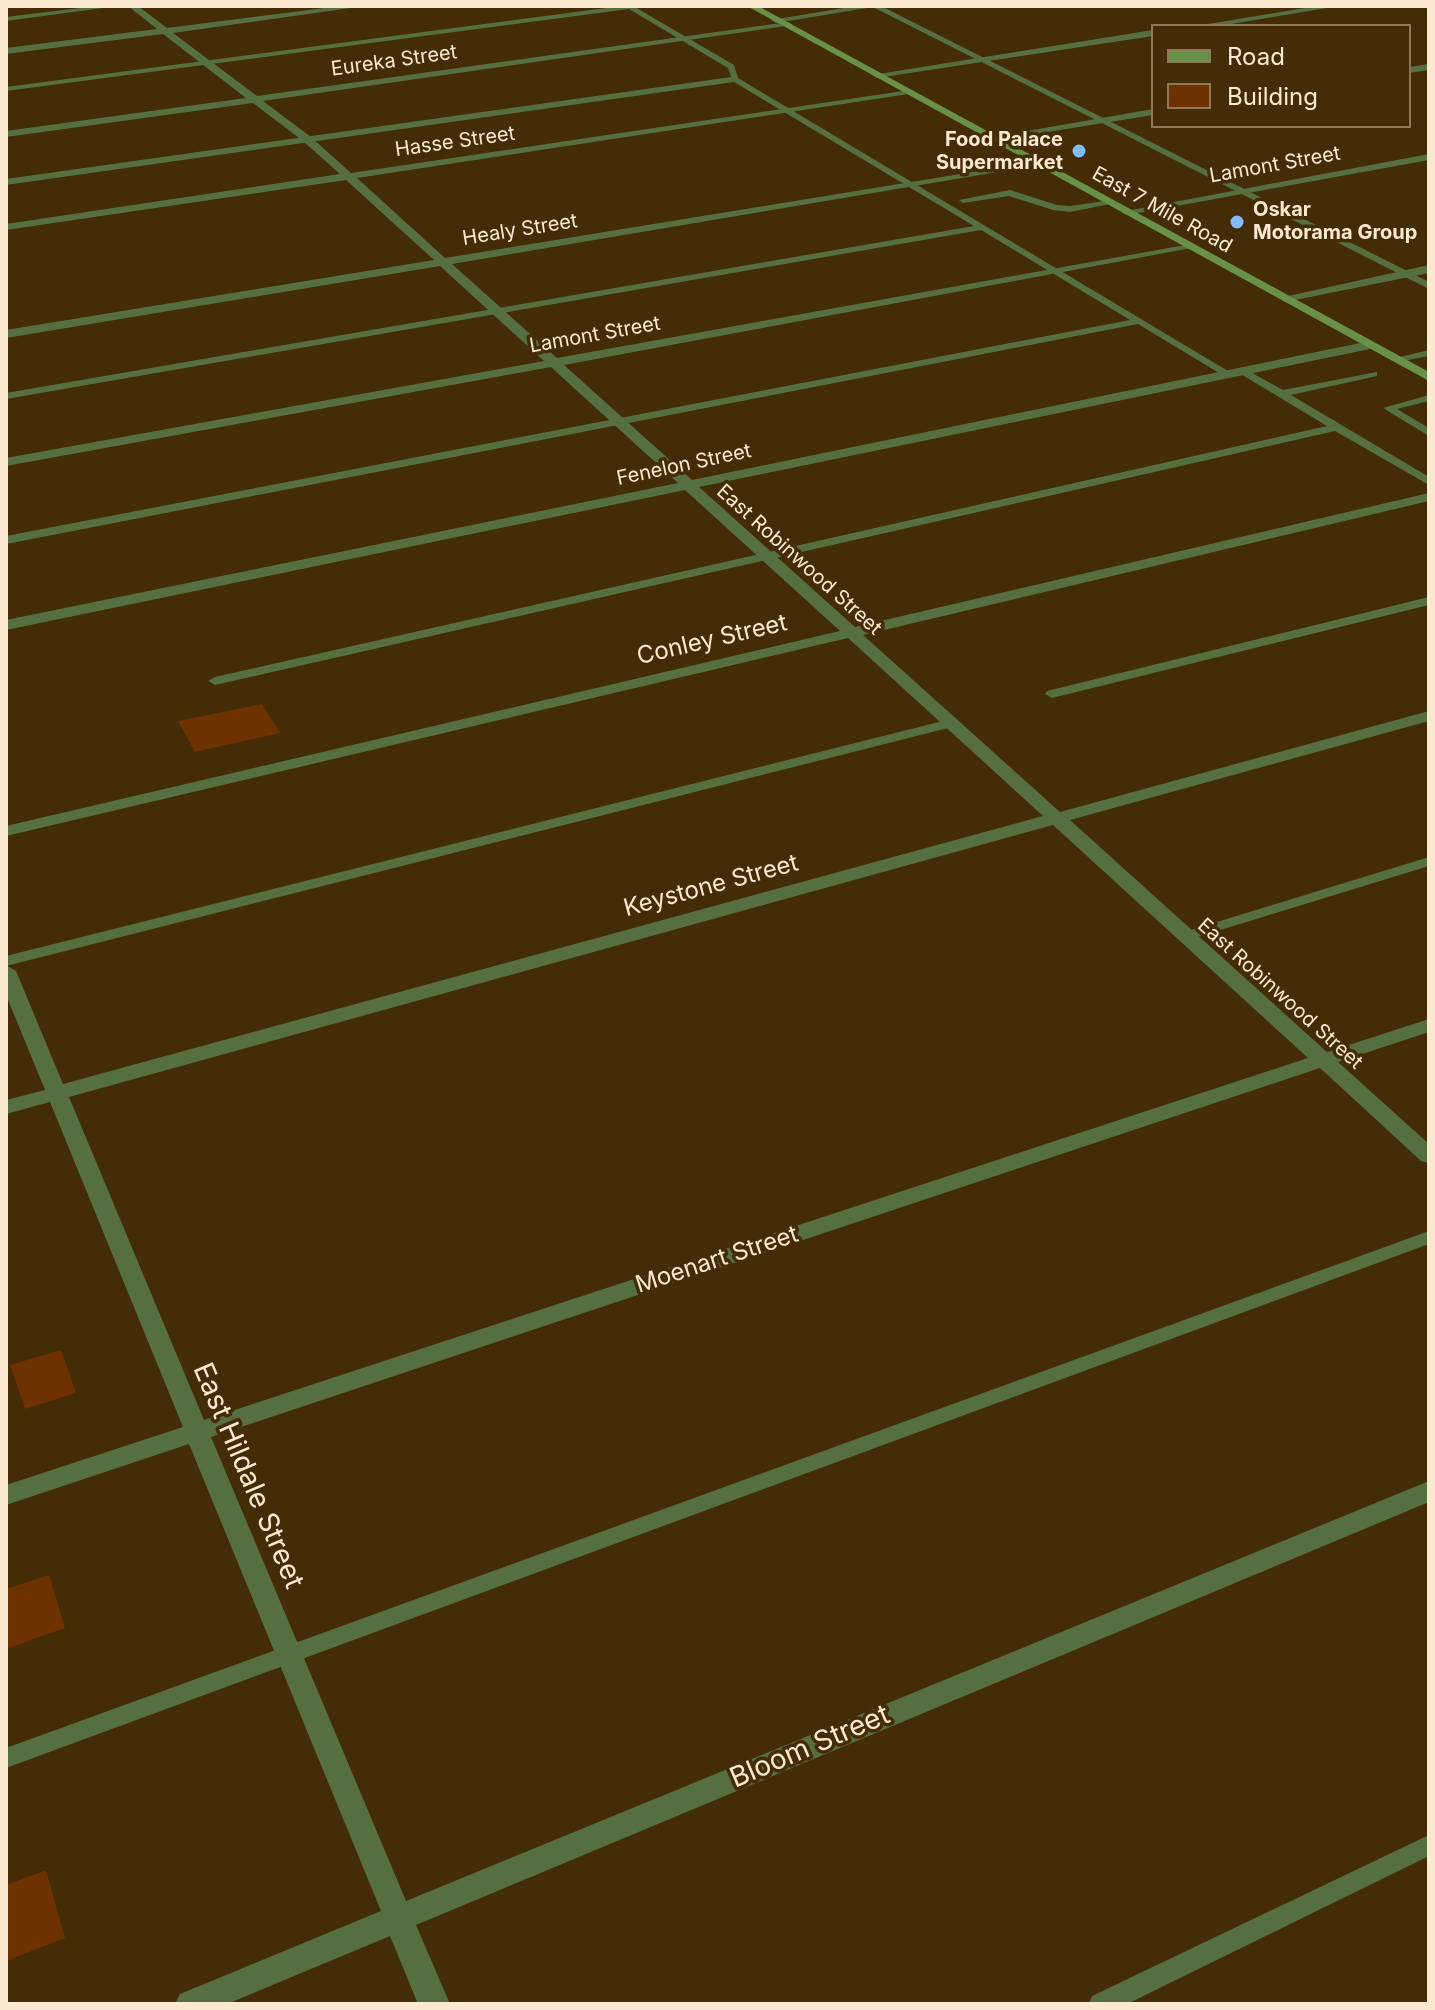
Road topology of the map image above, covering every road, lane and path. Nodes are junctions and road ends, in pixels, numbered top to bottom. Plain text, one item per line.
1 (114, 6) edge
2 (132, 6) edge
3 (361, 6) edge
4 (629, 6) edge
5 (751, 6) edge
6 (875, 6) edge
7 (1335, 6) edge
8 (6, 19) edge
9 (782, 22) junction
10 (1214, 24) edge
11 (165, 31) junction
12 (1151, 33) edge
13 (685, 39) junction
14 (6, 51) edge
15 (981, 59) junction
16 (207, 62) junction
17 (877, 75) junction
18 (735, 79) junction
19 (6, 89) edge
20 (910, 93) junction
21 (255, 99) junction
22 (790, 111) junction
23 (1151, 112) edge
24 (1101, 120) junction
25 (6, 134) edge
26 (992, 138) junction
27 (307, 139) junction
28 (1429, 157) edge
29 (1040, 164) junction
30 (348, 176) junction
31 (6, 182) edge
32 (914, 184) junction
33 (1242, 191) junction
34 (963, 200) dead end
35 (1111, 203) junction
36 (1127, 212) junction
37 (6, 227) edge
38 (984, 227) junction
39 (1191, 247) junction
40 (441, 261) junction
41 (1429, 269) edge
42 (1057, 271) junction
43 (1407, 273) junction
44 (1429, 286) edge
45 (1285, 298) junction
46 (496, 311) junction
47 (1140, 321) junction
48 (6, 334) edge
49 (1370, 345) junction
50 (1429, 353) edge
51 (1397, 359) junction
52 (552, 363) junction
53 (1235, 372) junction
54 (1373, 374) dead end
55 (1429, 377) edge
56 (1281, 394) junction
57 (6, 396) edge
58 (1429, 398) edge
59 (617, 422) junction
60 (1337, 427) junction
61 (1429, 433) edge
62 (6, 462) edge
63 (1429, 482) edge
64 (687, 485) junction
65 (1429, 497) edge
66 (6, 540) edge
67 (768, 558) junction
68 (1429, 601) edge
69 (6, 625) edge
70 (850, 632) junction
71 (215, 681) dead end
72 (1052, 694) dead end
73 (1429, 716) edge
74 (951, 723) junction
75 (1057, 818) junction
76 (6, 831) edge
77 (1429, 861) edge
78 (1186, 936) junction
79 (6, 961) edge
80 (6, 971) edge
81 (1429, 1025) edge
82 (1323, 1060) junction
83 (56, 1093) junction
84 (6, 1107) edge
85 (1429, 1156) edge
86 (1429, 1237) edge
87 (197, 1432) junction
88 (1429, 1491) edge
89 (6, 1495) edge
90 (289, 1654) junction
91 (6, 1758) edge
92 (1429, 1845) edge
93 (399, 1918) junction
94 (191, 2004) edge
95 (434, 2004) edge
96 (1101, 2004) edge

1 - 8 lane
2 - 11 street, East Robinwood Street
3 - 11 street
4 - 13 lane
4 - 16 lane
5 - 9 street, East 7 Mile Road
6 - 9 street, Eureka Street
6 - 15 lane
7 - 10 street
9 - 13 street, Eureka Street
9 - 17 street, East 7 Mile Road
11 - 14 street
11 - 16 street, East Robinwood Street
12 - 15 street
13 - 18 lane
13 - 21 street, Eureka Street
15 - 17 street
15 - 24 lane
16 - 19 lane
16 - 21 street, East Robinwood Street
17 - 20 street, East 7 Mile Road
18 - 22 lane
18 - 27 lane
20 - 22 street, Hasse Street
20 - 26 street, East 7 Mile Road
21 - 25 street, Eureka Street
21 - 27 street, East Robinwood Street
22 - 30 street, Hasse Street
22 - 32 lane
23 - 24 street
24 - 26 street
24 - 33 lane
26 - 29 street, East 7 Mile Road
27 - 30 street, East Robinwood Street
27 - 31 lane
28 - 33 street, Lamont Street
29 - 32 street, Healy Street
29 - 35 street, East 7 Mile Road
30 - 37 street, Hasse Street
30 - 40 street, East Robinwood Street
32 - 38 lane
32 - 40 street, Healy Street
33 - 36 street, Lamont Street
33 - 43 lane
34 - 35 lane
35 - 36 street, East 7 Mile Road
36 - 39 street, East 7 Mile Road
38 - 42 lane
38 - 46 lane
39 - 42 street, Lamont Street
39 - 45 street, East 7 Mile Road
40 - 46 street, East Robinwood Street
40 - 48 street, Healy Street
41 - 43 street
42 - 47 lane
42 - 52 street, Lamont Street
43 - 44 lane
43 - 45 street
45 - 49 street, East 7 Mile Road
46 - 52 street, East Robinwood Street
46 - 57 lane
47 - 53 lane
47 - 59 lane
49 - 51 street, East 7 Mile Road
49 - 53 street, Fenelon Street
50 - 51 lane
51 - 55 street, East 7 Mile Road
52 - 59 street, East Robinwood Street
52 - 62 street, Lamont Street
53 - 56 lane
53 - 64 street, Fenelon Street
54 - 56 lane
56 - 60 lane
58 - 61 lane
59 - 64 street, East Robinwood Street
59 - 66 lane
60 - 63 lane
60 - 67 lane
64 - 67 street, East Robinwood Street
64 - 69 street, Fenelon Street
65 - 70 street, Conley Street
67 - 70 street, East Robinwood Street
67 - 71 lane
68 - 72 lane
70 - 74 street, East Robinwood Street
70 - 76 street, Conley Street
73 - 75 street, Keystone Street
74 - 75 street, East Robinwood Street
74 - 79 lane
75 - 78 street, East Robinwood Street
75 - 83 street, Keystone Street
77 - 78 lane
78 - 82 street, East Robinwood Street
80 - 83 street, East Hildale Street
81 - 82 street, Moenart Street
82 - 85 street, East Robinwood Street
82 - 87 street, Moenart Street
83 - 84 street, Keystone Street
83 - 87 street, East Hildale Street
86 - 90 lane
87 - 89 street, Moenart Street
87 - 90 street, East Hildale Street
88 - 93 street, Bloom Street
90 - 91 lane
90 - 93 street, East Hildale Street
92 - 96 lane
93 - 94 street, Bloom Street
93 - 95 street, East Hildale Street

